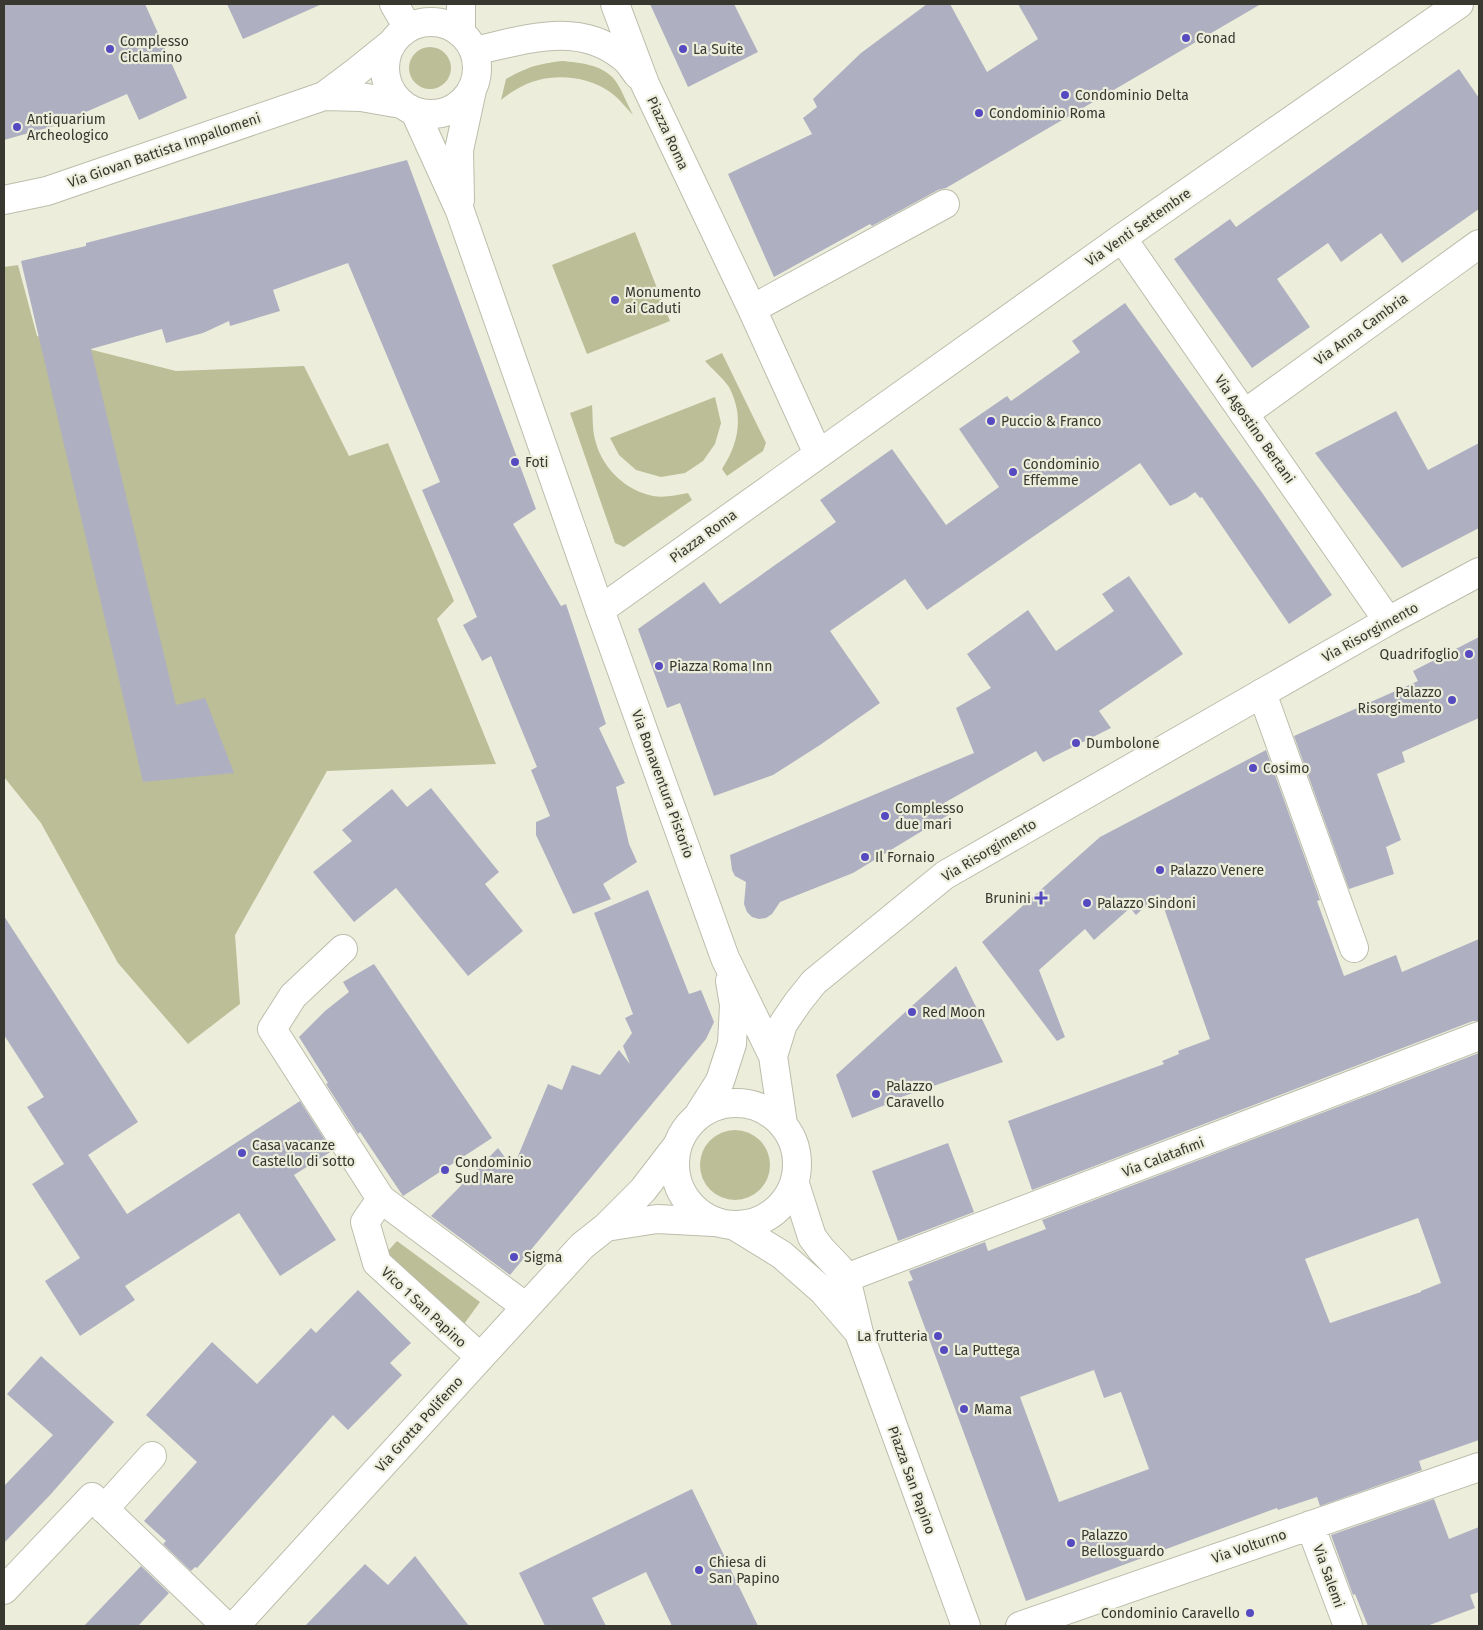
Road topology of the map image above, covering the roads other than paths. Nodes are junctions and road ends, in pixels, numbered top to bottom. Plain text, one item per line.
1 (394, 4) edge
2 (461, 4) edge
3 (615, 4) edge
4 (1459, 4) edge
5 (400, 36) junction
6 (467, 42) junction
7 (645, 84) junction
8 (472, 90) junction
9 (324, 96) junction
10 (408, 108) junction
11 (4, 200) edge
12 (945, 204) dead end
13 (460, 211) junction
14 (1122, 238) junction
15 (1479, 244) edge
16 (752, 309) junction
17 (1244, 414) junction
18 (818, 454) junction
19 (1479, 572) edge
20 (600, 610) junction
21 (1388, 621) junction
22 (1262, 693) junction
23 (1354, 948) dead end
24 (343, 949) dead end
25 (725, 958) junction
26 (1479, 1036) edge
27 (773, 1056) junction
28 (699, 1114) junction
29 (783, 1124) junction
30 (676, 1147) junction
31 (795, 1184) junction
32 (381, 1199) junction
33 (724, 1224) junction
34 (606, 1227) junction
35 (846, 1278) junction
36 (526, 1307) junction
37 (859, 1333) junction
38 (480, 1357) junction
39 (152, 1456) dead end
40 (1479, 1467) edge
41 (104, 1509) junction
42 (1310, 1525) junction
43 (4, 1590) edge
44 (226, 1626) edge
45 (235, 1626) edge
46 (966, 1626) edge
47 (1020, 1626) edge
48 (1348, 1626) edge

1 - 5 street
2 - 6 street
3 - 7 street, Piazza Roma
4 - 14 street, Via Venti Settembre
5 - 6 street
5 - 9 street, Via Giovan Battista Impallomeni
5 - 10 street
6 - 7 street, Piazza Roma
6 - 8 street
7 - 16 street, Piazza Roma
8 - 10 street
8 - 13 street
9 - 10 street, Via Giovan Battista Impallomeni
9 - 11 street, Via Giovan Battista Impallomeni
10 - 13 street
12 - 16 street
13 - 20 street
14 - 17 street, Via Agostino Bertani
14 - 18 street, Via Venti Settembre
15 - 17 street, Via Anna Cambria
16 - 18 street, Piazza Roma
17 - 21 street, Via Agostino Bertani
18 - 20 street, Piazza Roma
19 - 21 street, Via Risorgimento
20 - 25 street, Via Bonaventura Pistorio
21 - 22 street, Via Risorgimento
22 - 23 street
22 - 27 street, Via Risorgimento
24 - 32 street
25 - 27 street, Via Bonaventura Pistorio
25 - 28 street, Via Bonaventura Pistorio
26 - 35 street, Via Calatafimi
27 - 29 street, Via Risorgimento
28 - 29 street, Piazza San Papino
28 - 30 street, Piazza San Papino
29 - 31 street, Piazza San Papino
30 - 33 street, Piazza San Papino
30 - 34 street, Via Grotta Polifemo
31 - 33 street, Piazza San Papino
31 - 35 street, Piazza San Papino
32 - 36 street
32 - 38 street, Vico 1 San Papino
33 - 34 street, Via Grotta Polifemo
33 - 37 street, Piazza San Papino
34 - 36 street, Via Grotta Polifemo
35 - 37 street, Piazza San Papino
36 - 38 street, Via Grotta Polifemo
37 - 46 street, Piazza San Papino
38 - 45 street, Via Grotta Polifemo
39 - 41 street
40 - 42 street, Via Volturno
41 - 43 street
41 - 44 street
42 - 47 street, Via Volturno
42 - 48 street, Via Salemi

